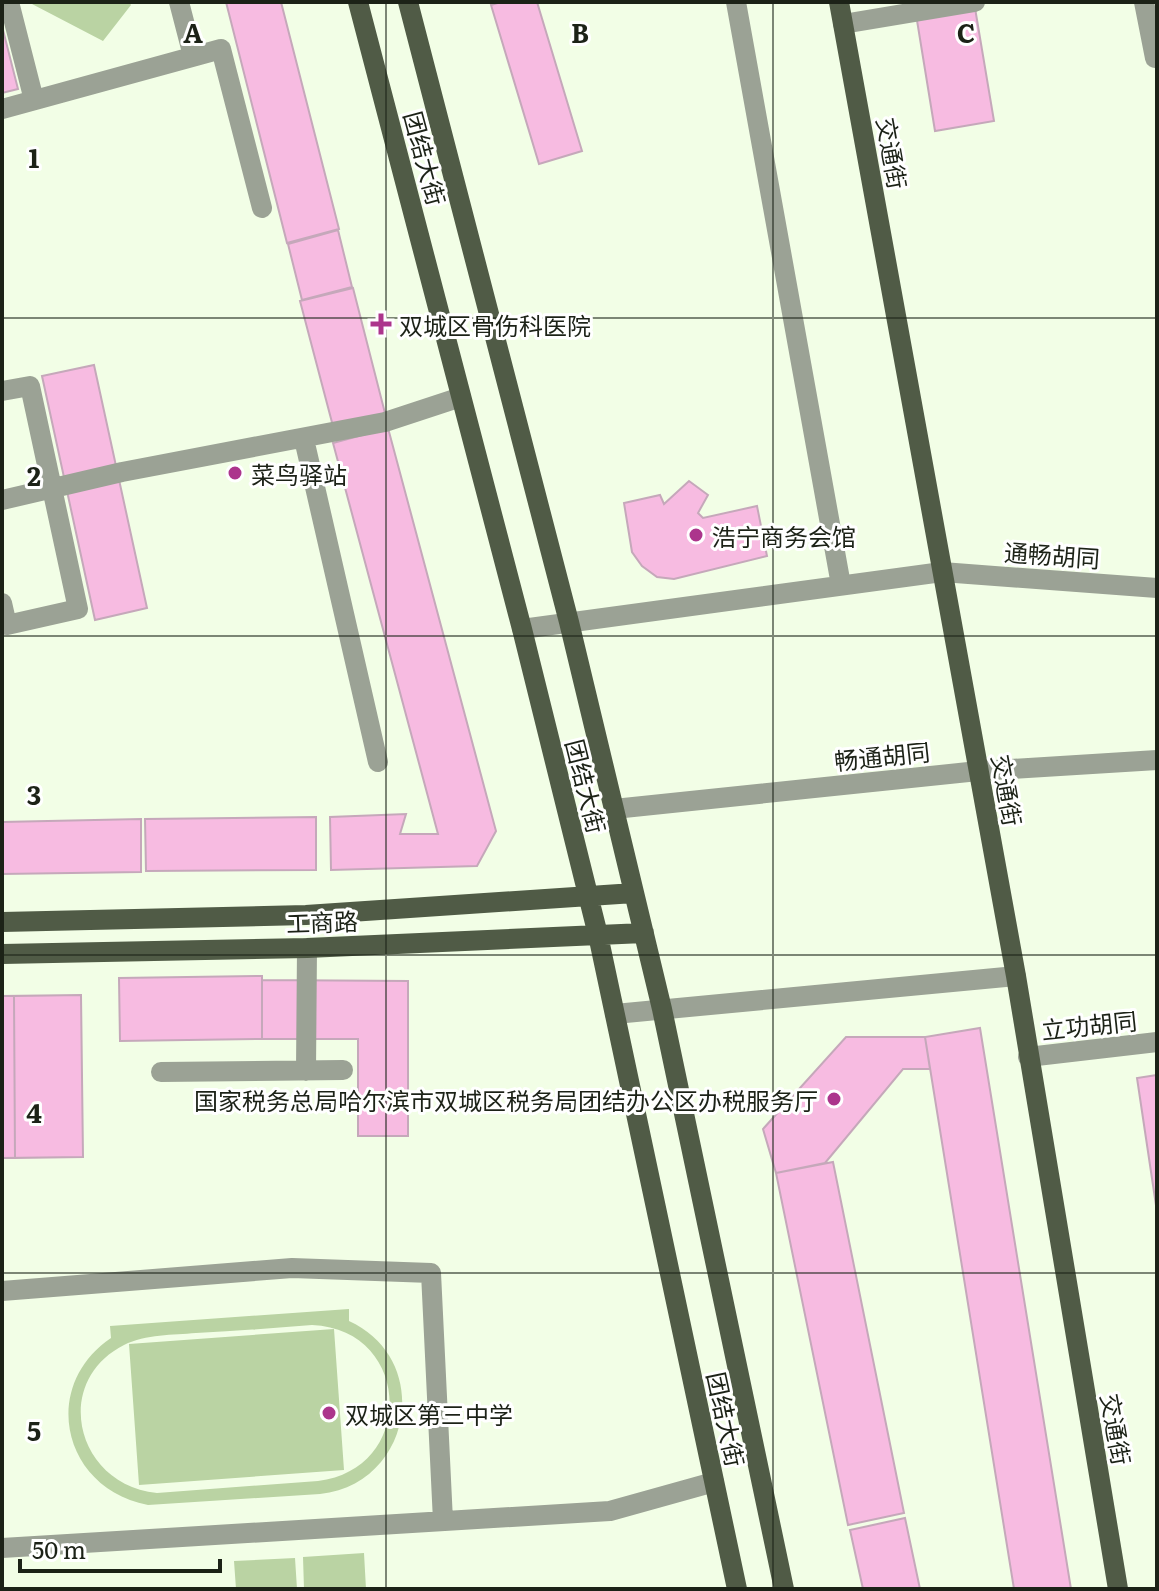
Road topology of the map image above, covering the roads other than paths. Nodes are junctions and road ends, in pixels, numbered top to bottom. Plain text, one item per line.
1 (9, 2) edge
2 (179, 2) edge
3 (358, 2) edge
4 (408, 2) edge
5 (736, 2) edge
6 (839, 2) edge
7 (975, 2) edge
8 (1144, 2) edge
9 (843, 24) junction
10 (193, 56) junction
11 (1155, 58) dead end
12 (34, 100) junction
13 (2, 109) edge
14 (262, 208) dead end
15 (2, 391) edge
16 (461, 397) junction
17 (304, 439) junction
18 (51, 488) junction
19 (2, 500) edge
20 (942, 572) junction
21 (841, 585) junction
22 (1157, 588) edge
23 (2, 603) edge
24 (569, 622) junction
25 (522, 629) junction
26 (1157, 760) edge
27 (378, 762) dead end
28 (978, 771) junction
29 (614, 809) junction
30 (634, 893) junction
31 (588, 896) junction
32 (2, 922) edge
33 (644, 933) junction
34 (598, 935) junction
35 (307, 948) junction
36 (2, 954) edge
37 (1016, 976) junction
38 (662, 1009) junction
39 (615, 1014) junction
40 (1157, 1042) edge
41 (1028, 1057) junction
42 (343, 1070) dead end
43 (306, 1071) junction
44 (161, 1072) dead end
45 (2, 1291) edge
46 (714, 1482) junction
47 (443, 1521) junction
48 (2, 1548) edge
49 (737, 1589) edge
50 (784, 1589) edge
51 (1118, 1589) edge

1 - 12 street
2 - 10 street
3 - 16 main road, 团结大街
4 - 24 main road, 团结大街
5 - 21 street
6 - 9 main road, 交通街
7 - 9 street
8 - 11 street
9 - 20 main road, 交通街
10 - 12 street
10 - 14 street
12 - 13 street
15 - 18 street
16 - 17 street
16 - 25 main road, 团结大街
17 - 18 street
17 - 27 street
18 - 19 street
18 - 23 street
20 - 21 street, 通畅胡同
20 - 22 street, 通畅胡同
20 - 28 main road, 交通街
21 - 24 street, 通畅胡同
24 - 25 street, 通畅胡同
24 - 29 main road, 团结大街
25 - 31 main road, 团结大街
26 - 28 street, 畅通胡同
28 - 29 street, 畅通胡同
28 - 37 main road, 交通街
29 - 30 main road, 团结大街
30 - 31 main road, 工商路
30 - 33 main road, 团结大街
31 - 32 main road, 工商路
31 - 34 main road, 团结大街
33 - 34 main road, 工商路
33 - 38 main road, 团结大街
34 - 35 main road, 工商路
34 - 39 main road, 团结大街
35 - 36 main road, 工商路
35 - 43 street
37 - 38 street
37 - 41 main road, 交通街
38 - 39 street
38 - 50 main road, 团结大街
39 - 46 main road, 团结大街
40 - 41 street, 立功胡同
41 - 51 main road, 交通街
42 - 43 street
43 - 44 street
45 - 47 street
46 - 47 street
46 - 49 main road, 团结大街
47 - 48 street

